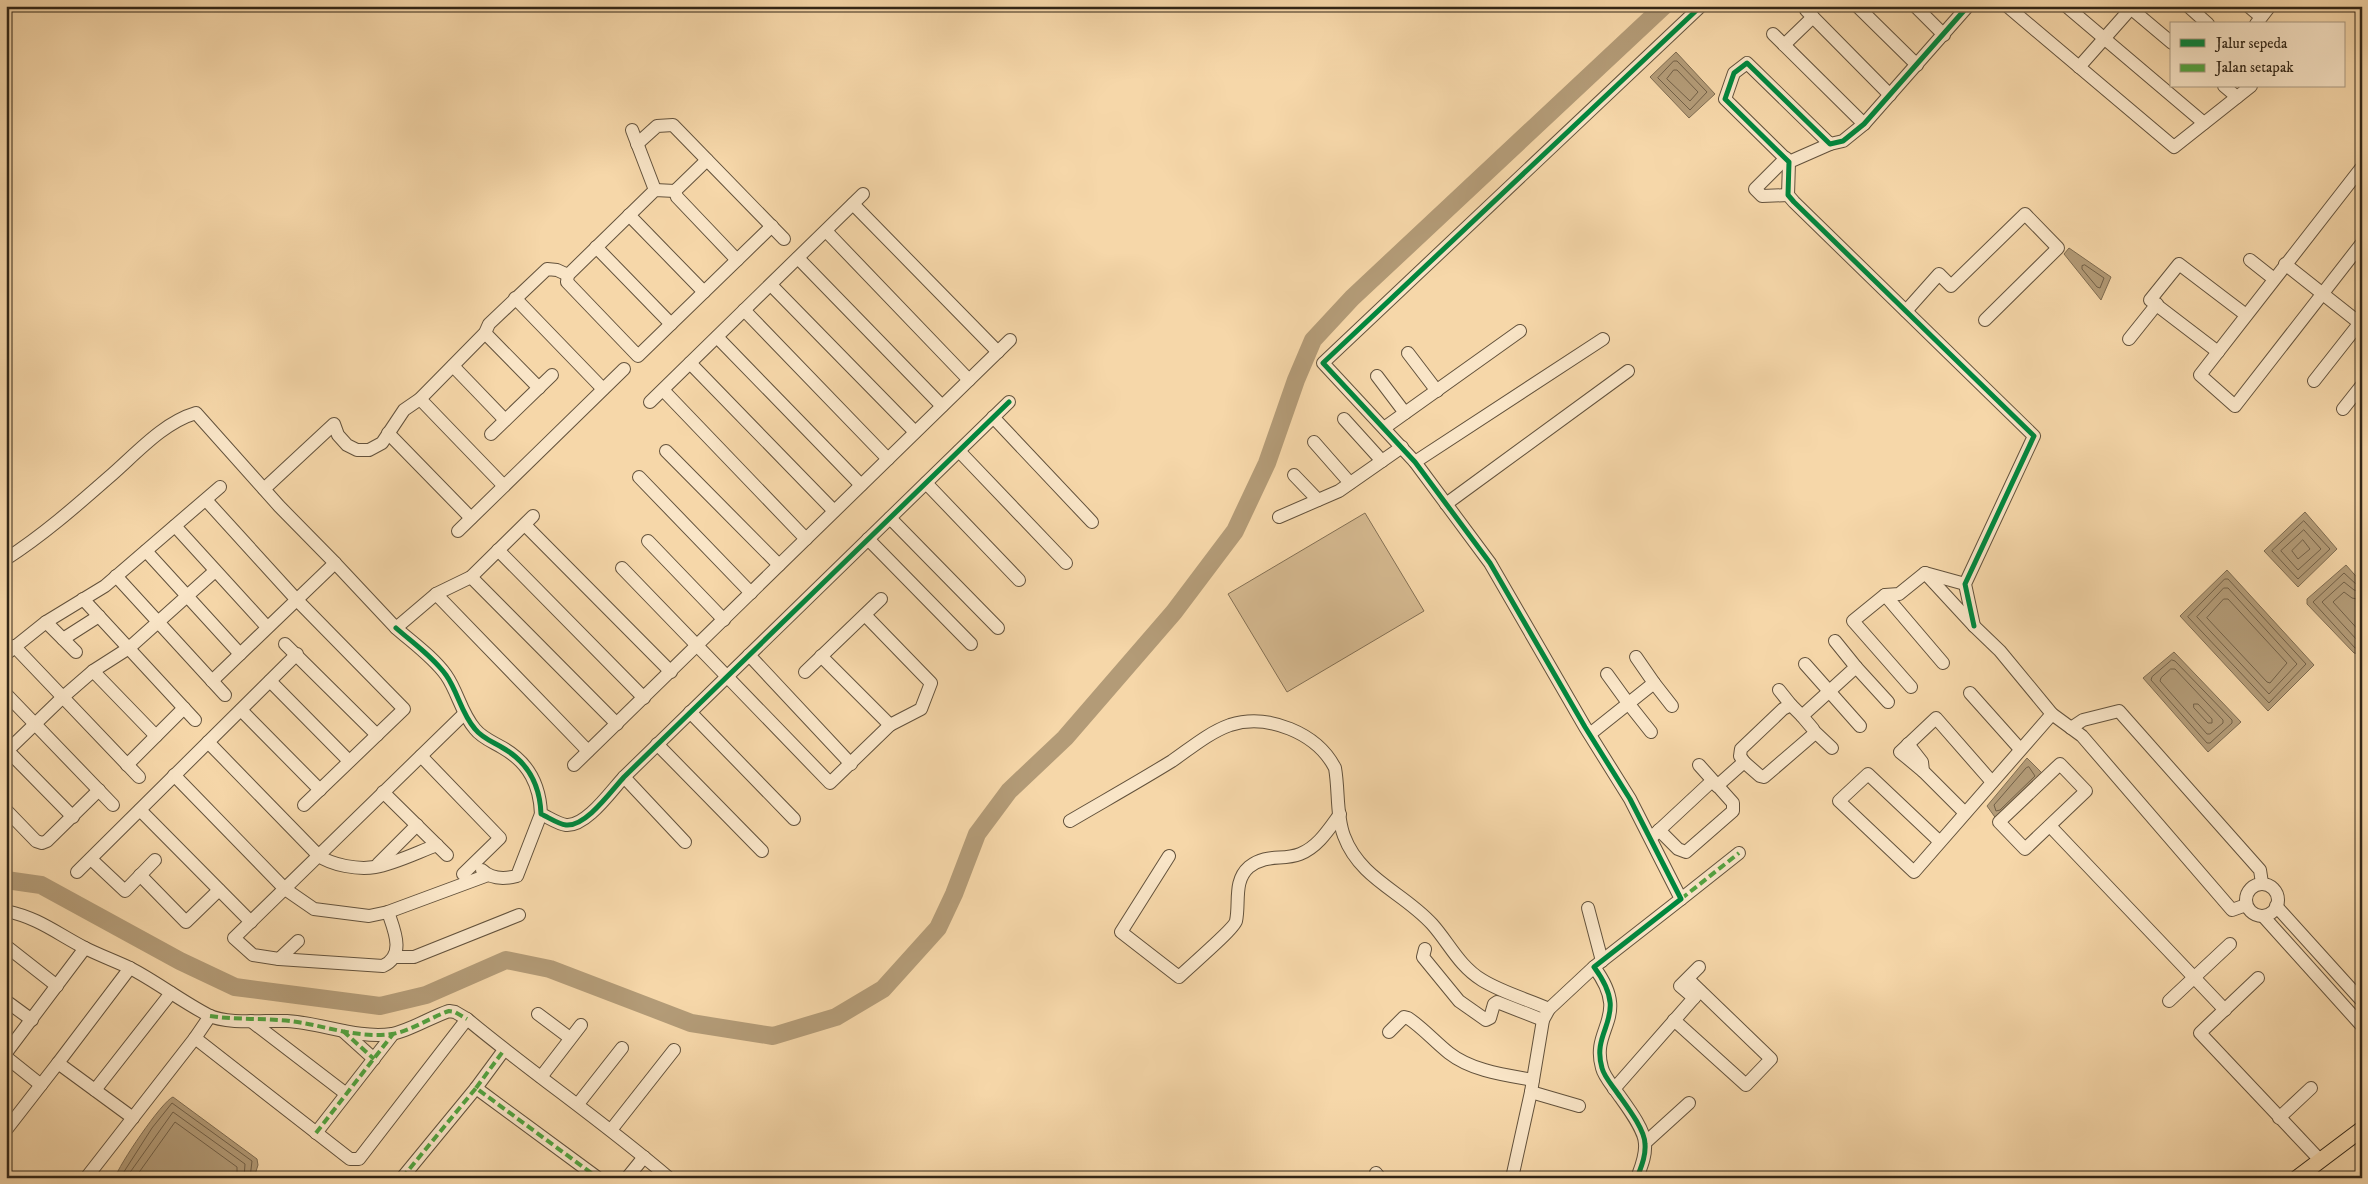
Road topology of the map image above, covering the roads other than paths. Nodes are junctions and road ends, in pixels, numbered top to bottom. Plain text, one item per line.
1 (1701, 6) edge
2 (1857, 6) edge
3 (1914, 6) edge
4 (1968, 6) edge
5 (2007, 6) edge
6 (2066, 6) edge
7 (2188, 6) edge
8 (2248, 6) edge
9 (2270, 6) edge
10 (2131, 7) edge
11 (2258, 21) edge
12 (2206, 22) edge
13 (1773, 34) dead end
14 (1944, 35) junction
15 (2104, 38) junction
16 (2170, 41) edge
17 (1784, 46) junction
18 (1917, 65) junction
19 (2079, 67) junction
20 (2226, 88) edge
21 (2248, 88) edge
22 (1890, 95) junction
23 (2237, 97) junction
24 (1717, 100) dead end
25 (2204, 123) junction
26 (1864, 124) junction
27 (632, 130) dead end
28 (637, 144) junction
29 (1830, 144) junction
30 (707, 160) junction
31 (1785, 161) junction
32 (2362, 167) edge
33 (655, 190) junction
34 (675, 191) junction
35 (863, 194) dead end
36 (1788, 195) junction
37 (852, 204) junction
38 (629, 215) junction
39 (772, 226) junction
40 (826, 231) junction
41 (784, 238) dead end
42 (2362, 243) edge
43 (596, 247) junction
44 (798, 258) junction
45 (737, 260) junction
46 (2250, 260) dead end
47 (2286, 264) junction
48 (568, 275) junction
49 (2274, 279) junction
50 (771, 284) junction
51 (704, 292) junction
52 (2321, 293) junction
53 (515, 298) junction
54 (2156, 304) junction
55 (744, 310) junction
56 (1909, 314) junction
57 (2246, 315) junction
58 (1985, 320) dead end
59 (2361, 323) edge
60 (671, 324) junction
61 (1520, 331) dead end
62 (485, 333) junction
63 (717, 337) junction
64 (1603, 339) dead end
65 (1010, 340) dead end
66 (2129, 340) dead end
67 (998, 352) junction
68 (2218, 352) junction
69 (1408, 353) dead end
70 (690, 364) junction
71 (453, 366) junction
72 (624, 369) dead end
73 (1628, 371) dead end
74 (552, 375) dead end
75 (1377, 376) dead end
76 (969, 380) junction
77 (2314, 381) dead end
78 (2362, 385) edge
79 (539, 388) junction
80 (604, 389) junction
81 (663, 390) junction
82 (1437, 390) junction
83 (420, 399) junction
84 (650, 402) dead end
85 (1009, 402) dead end
86 (942, 406) junction
87 (2343, 409) dead end
88 (1405, 413) junction
89 (993, 417) junction
90 (1344, 419) dead end
91 (505, 420) junction
92 (1384, 428) junction
93 (915, 432) junction
94 (388, 433) junction
95 (491, 434) dead end
96 (1314, 442) dead end
97 (1402, 446) junction
98 (666, 451) dead end
99 (958, 451) junction
100 (888, 459) junction
101 (1382, 461) junction
102 (1415, 462) junction
103 (1294, 475) dead end
104 (639, 477) dead end
105 (926, 483) junction
106 (1350, 483) junction
107 (861, 485) junction
108 (504, 486) junction
109 (220, 487) dead end
110 (264, 489) junction
111 (206, 500) junction
112 (1318, 500) junction
113 (1446, 504) junction
114 (834, 511) junction
115 (1280, 517) dead end
116 (471, 518) junction
117 (890, 518) junction
118 (1092, 522) dead end
119 (175, 526) junction
120 (458, 531) dead end
121 (806, 539) junction
122 (868, 539) junction
123 (648, 541) dead end
124 (498, 550) junction
125 (146, 551) junction
126 (6, 559) edge
127 (335, 563) junction
128 (1066, 563) dead end
129 (779, 565) junction
130 (622, 568) dead end
131 (215, 570) junction
132 (1925, 573) junction
133 (116, 576) junction
134 (471, 577) junction
135 (1019, 580) dead end
136 (1965, 584) junction
137 (751, 593) junction
138 (436, 594) junction
139 (1885, 595) junction
140 (187, 596) junction
141 (296, 599) junction
142 (881, 599) dead end
143 (83, 600) junction
144 (865, 615) junction
145 (99, 616) junction
146 (724, 620) junction
147 (46, 622) junction
148 (159, 623) junction
149 (1974, 626) junction
150 (268, 627) junction
151 (396, 628) junction
152 (998, 628) dead end
153 (63, 639) junction
154 (1835, 641) dead end
155 (285, 644) dead end
156 (971, 644) dead end
157 (697, 646) junction
158 (129, 648) junction
159 (10, 650) edge
160 (76, 652) dead end
161 (240, 654) junction
162 (297, 654) junction
163 (749, 655) junction
164 (821, 656) junction
165 (1636, 657) dead end
166 (1943, 663) dead end
167 (1805, 664) dead end
168 (1856, 667) junction
169 (93, 672) junction
170 (671, 672) junction
171 (805, 672) dead end
172 (1607, 674) dead end
173 (727, 676) junction
174 (212, 681) junction
175 (270, 681) junction
176 (1654, 683) junction
177 (1911, 687) dead end
178 (1779, 690) dead end
179 (1829, 691) junction
180 (1970, 693) dead end
181 (6, 694) edge
182 (225, 696) dead end
183 (63, 697) junction
184 (644, 698) junction
185 (1888, 702) dead end
186 (1628, 704) junction
187 (1791, 705) junction
188 (1672, 706) dead end
189 (184, 708) junction
190 (241, 710) junction
191 (690, 712) junction
192 (464, 714) junction
193 (2052, 714) junction
194 (1802, 716) junction
195 (195, 720) dead end
196 (617, 724) junction
197 (36, 725) junction
198 (890, 725) junction
199 (1860, 726) dead end
200 (2071, 728) junction
201 (1814, 731) junction
202 (1651, 732) dead end
203 (1590, 734) junction
204 (377, 735) junction
205 (156, 736) junction
206 (208, 742) junction
207 (658, 744) junction
208 (1832, 748) dead end
209 (2020, 750) junction
210 (7, 751) edge
211 (588, 751) junction
212 (421, 756) junction
213 (349, 761) junction
214 (1744, 762) junction
215 (851, 764) junction
216 (127, 765) junction
217 (574, 765) dead end
218 (1699, 765) dead end
219 (174, 776) junction
220 (139, 777) dead end
221 (624, 777) junction
222 (1992, 782) junction
223 (1715, 783) junction
224 (99, 790) junction
225 (320, 790) junction
226 (383, 792) junction
227 (113, 805) dead end
228 (304, 805) dead end
229 (6, 810) edge
230 (140, 810) junction
231 (1965, 813) junction
232 (541, 814) junction
233 (1340, 814) junction
234 (73, 816) junction
235 (794, 819) dead end
236 (1070, 821) dead end
237 (417, 826) junction
238 (2050, 826) junction
239 (1654, 834) junction
240 (685, 842) dead end
241 (1940, 842) junction
242 (437, 845) junction
243 (762, 851) dead end
244 (1739, 853) dead end
245 (447, 855) dead end
246 (319, 856) junction
247 (1169, 856) dead end
248 (91, 859) junction
249 (155, 860) dead end
250 (475, 862) junction
251 (374, 867) junction
252 (77, 872) dead end
253 (463, 874) dead end
254 (488, 875) junction
255 (140, 876) junction
256 (2262, 883) junction
257 (285, 889) junction
258 (219, 890) junction
259 (1682, 899) junction
260 (2246, 905) junction
261 (2276, 906) junction
262 (1588, 908) dead end
263 (6, 911) edge
264 (388, 912) junction
265 (519, 915) dead end
266 (2263, 916) junction
267 (251, 922) junction
268 (298, 942) dead end
269 (2230, 944) dead end
270 (6, 946) edge
271 (85, 948) junction
272 (1425, 949) dead end
273 (395, 957) junction
274 (279, 959) junction
275 (1598, 964) junction
276 (1699, 966) dead end
277 (130, 968) junction
278 (2194, 978) junction
279 (2258, 978) dead end
280 (57, 986) junction
281 (171, 993) junction
282 (1697, 994) junction
283 (6, 1001) edge
284 (2169, 1001) dead end
285 (2362, 1001) edge
286 (2225, 1010) junction
287 (538, 1014) dead end
288 (1546, 1014) junction
289 (210, 1016) junction
290 (32, 1020) junction
291 (467, 1020) junction
292 (1674, 1020) junction
293 (251, 1021) junction
294 (580, 1025) dead end
295 (2362, 1026) edge
296 (343, 1031) junction
297 (1389, 1032) dead end
298 (394, 1034) junction
299 (195, 1038) junction
300 (570, 1038) junction
301 (622, 1048) dead end
302 (504, 1050) junction
303 (674, 1050) dead end
304 (6, 1055) edge
305 (374, 1059) junction
306 (58, 1063) junction
307 (541, 1077) junction
308 (41, 1085) junction
309 (1532, 1086) junction
310 (476, 1088) junction
311 (2311, 1088) dead end
312 (1614, 1089) junction
313 (95, 1090) junction
314 (345, 1093) junction
315 (1690, 1103) dead end
316 (578, 1104) junction
317 (1579, 1106) dead end
318 (133, 1118) junction
319 (2279, 1118) junction
320 (2362, 1129) edge
321 (6, 1130) edge
322 (611, 1130) junction
323 (316, 1133) junction
324 (1646, 1142) junction
325 (644, 1156) junction
326 (2320, 1160) junction
327 (86, 1178) edge
328 (402, 1178) edge
329 (598, 1178) edge
330 (627, 1178) edge
331 (669, 1178) edge
332 (1512, 1178) edge
333 (1637, 1178) edge
334 (2297, 1178) edge

1 - 92 street
2 - 18 street
3 - 14 street
4 - 14 street
5 - 19 street
6 - 15 street
7 - 12 street
8 - 11 street
9 - 11 street
10 - 15 street
10 - 16 street
13 - 17 street
14 - 18 street
15 - 19 street
15 - 25 street
17 - 22 street
17 - 26 street
18 - 22 street
19 - 25 street
20 - 23 street
21 - 23 street
22 - 26 street
23 - 25 street
24 - 31 street
26 - 29 street
27 - 28 street
28 - 30 street
28 - 33 street
29 - 31 street
29 - 31 street
30 - 34 street
30 - 39 street
31 - 36 street
31 - 36 street
32 - 47 street
33 - 34 street
33 - 38 street
34 - 45 street
35 - 37 street
36 - 56 street
37 - 40 street
37 - 67 street
38 - 43 street
38 - 51 street
39 - 41 street
39 - 45 street
40 - 44 street
40 - 76 street
42 - 52 street
43 - 48 street
43 - 60 street
44 - 50 street
44 - 86 street
45 - 51 street
46 - 49 street
47 - 49 street
47 - 52 street
48 - 53 street
48 - 60 street
49 - 57 street
50 - 55 street
50 - 93 street
51 - 60 street
52 - 59 street
52 - 68 street
53 - 62 street
53 - 80 street
54 - 57 street
54 - 66 street
54 - 68 street
55 - 63 street
55 - 100 street
56 - 58 street
56 - 136 street
57 - 68 street
59 - 77 street
61 - 82 street
62 - 71 street
62 - 79 street
63 - 70 street
63 - 107 street
64 - 102 street
65 - 67 street
67 - 76 street
69 - 82 street
70 - 81 street
70 - 114 street
71 - 83 street
71 - 91 street
72 - 80 street
73 - 113 street
74 - 79 street
75 - 88 street
76 - 86 street
78 - 87 street
79 - 91 street
80 - 108 street
81 - 84 street
81 - 121 street
82 - 88 street
83 - 94 street
83 - 108 street
85 - 89 street
86 - 93 street
88 - 92 street
89 - 99 street
89 - 118 street
90 - 101 street
91 - 95 street
92 - 97 street
93 - 100 street
94 - 110 street
94 - 116 street
96 - 106 street
97 - 101 street
97 - 102 street
98 - 129 street
99 - 105 street
99 - 128 street
100 - 107 street
101 - 106 street
102 - 113 street
103 - 112 street
104 - 137 street
105 - 117 street
105 - 135 street
106 - 112 street
107 - 114 street
108 - 116 street
109 - 111 street
110 - 126 street
110 - 127 street
111 - 119 street
111 - 141 street
112 - 115 street
113 - 203 street
114 - 121 street
116 - 120 street
117 - 122 street
117 - 152 street
119 - 125 street
119 - 131 street
121 - 129 street
122 - 156 street
122 - 163 street
123 - 146 street
124 - 134 street
124 - 170 street
124 - 184 street
125 - 133 street
125 - 140 street
127 - 141 street
127 - 151 street
129 - 137 street
130 - 157 street
131 - 140 street
131 - 150 street
132 - 136 street
132 - 139 street
132 - 149 street
133 - 143 street
133 - 148 street
134 - 138 street
134 - 196 street
136 - 149 street
137 - 146 street
138 - 151 street
138 - 211 street
139 - 166 street
139 - 177 street
140 - 148 street
140 - 161 street
141 - 150 street
141 - 204 street
142 - 144 street
143 - 145 street
143 - 147 street
144 - 164 street
144 - 198 street
145 - 153 street
145 - 158 street
146 - 157 street
147 - 153 street
147 - 159 street
148 - 158 street
148 - 174 street
149 - 193 street
150 - 161 street
151 - 192 street
153 - 160 street
154 - 168 street
155 - 162 street
157 - 170 street
157 - 173 street
158 - 169 street
158 - 189 street
159 - 183 street
161 - 174 street
162 - 175 street
162 - 204 street
163 - 173 street
163 - 215 street
164 - 171 street
164 - 198 street
165 - 176 street
167 - 179 street
168 - 179 street
168 - 185 street
169 - 183 street
169 - 205 street
170 - 184 street
172 - 186 street
173 - 191 street
173 - 215 street
174 - 182 street
175 - 190 street
175 - 213 street
176 - 186 street
176 - 188 street
178 - 187 street
179 - 194 street
179 - 199 street
180 - 209 street
181 - 197 street
183 - 197 street
183 - 216 street
184 - 196 street
186 - 202 street
186 - 203 street
187 - 194 street
187 - 214 street
189 - 195 street
189 - 205 street
190 - 206 street
190 - 225 street
191 - 207 street
191 - 235 street
192 - 212 street
192 - 232 street
193 - 200 street
193 - 209 street
194 - 201 street
196 - 211 street
197 - 210 street
197 - 224 street
198 - 215 street
200 - 256 street
200 - 260 street
201 - 208 street
201 - 214 street
203 - 239 street
204 - 213 street
205 - 216 street
206 - 219 street
206 - 246 street
207 - 221 street
207 - 243 street
209 - 222 street
210 - 234 street
211 - 217 street
212 - 226 street
212 - 250 street
213 - 225 street
214 - 223 street
216 - 220 street
218 - 223 street
219 - 230 street
219 - 257 street
221 - 232 street
221 - 240 street
222 - 231 street
222 - 231 street
223 - 239 street
223 - 239 street
224 - 227 street
224 - 234 street
225 - 228 street
226 - 237 street
226 - 246 street
229 - 234 street
230 - 248 street
230 - 258 street
231 - 241 street
232 - 254 street
233 - 236 street
233 - 247 street
233 - 288 street
237 - 242 street
237 - 251 street
238 - 238 street
238 - 278 street
239 - 259 street
241 - 241 street
242 - 245 street
242 - 251 street
244 - 259 street
246 - 251 street
246 - 257 street
248 - 252 street
248 - 255 street
249 - 255 street
250 - 253 street
250 - 254 street
254 - 264 street
255 - 258 street
256 - 260 street
256 - 261 street
257 - 264 street
257 - 267 street
258 - 267 street
259 - 275 street
260 - 266 street
261 - 266 street
261 - 285 street
262 - 275 street
263 - 271 street
264 - 273 street
265 - 273 street
266 - 295 street
267 - 274 street
268 - 274 street
269 - 278 street
270 - 280 street
271 - 277 street
271 - 280 street
272 - 288 street
273 - 274 street
275 - 288 street
275 - 312 street
276 - 282 street
277 - 281 street
277 - 306 street
278 - 284 street
278 - 286 street
279 - 286 street
280 - 290 street
281 - 289 street
281 - 313 street
282 - 292 street
282 - 292 street
283 - 290 street
286 - 319 street
287 - 300 street
288 - 309 street
289 - 293 street
289 - 299 street
290 - 304 street
291 - 298 street
291 - 302 street
291 - 323 street
292 - 312 street
293 - 296 street
293 - 314 street
294 - 300 street
296 - 298 street
296 - 305 street
297 - 309 street
298 - 305 street
299 - 318 street
299 - 323 street
300 - 307 street
301 - 316 street
302 - 307 street
302 - 310 street
303 - 322 street
304 - 308 street
305 - 314 street
306 - 308 street
306 - 313 street
307 - 316 street
308 - 321 street
309 - 317 street
309 - 332 street
310 - 328 street
310 - 329 street
311 - 319 street
312 - 324 street
313 - 318 street
314 - 323 street
315 - 324 street
316 - 322 street
318 - 327 street
319 - 326 street
320 - 326 main road
322 - 325 street
324 - 333 street
325 - 330 street
325 - 331 street
326 - 334 main road

